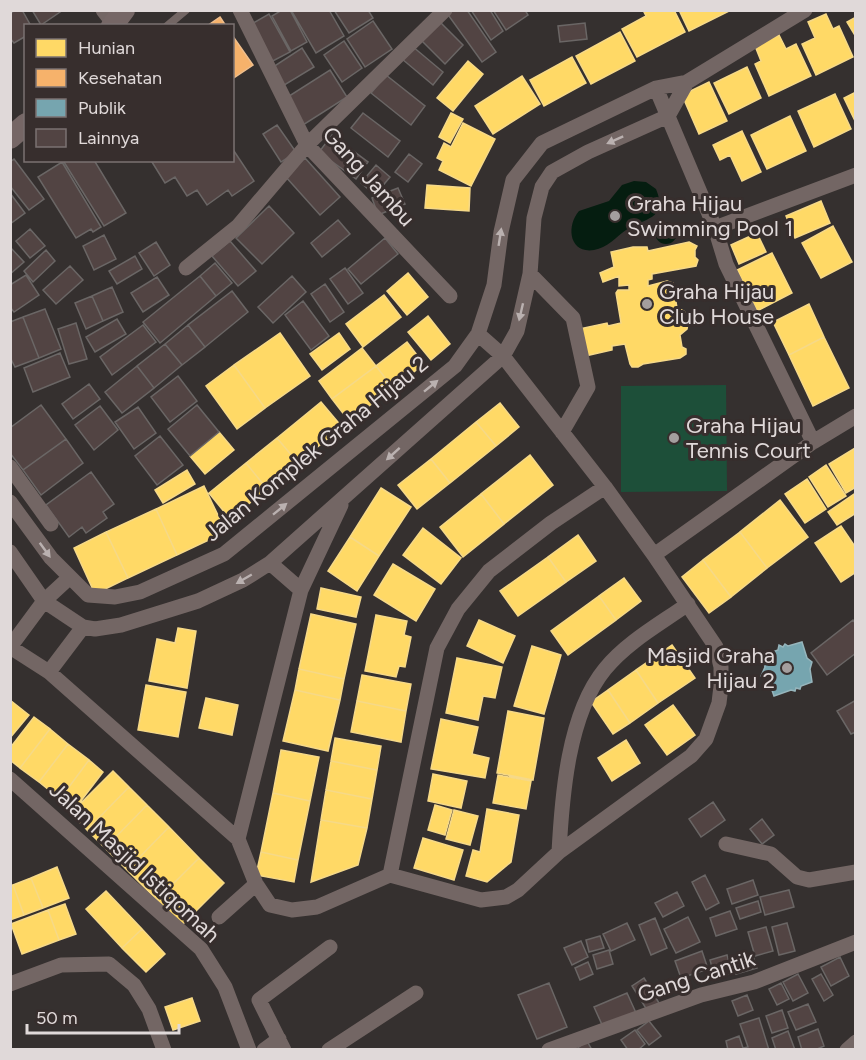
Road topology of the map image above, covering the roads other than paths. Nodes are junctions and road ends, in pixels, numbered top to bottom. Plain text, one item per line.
1 (186, 10) edge
2 (240, 10) edge
3 (445, 10) edge
4 (805, 10) edge
5 (169, 24) edge
6 (687, 82) junction
7 (657, 88) junction
8 (668, 116) junction
9 (24, 126) edge
10 (10, 138) edge
11 (307, 145) junction
12 (855, 176) edge
13 (715, 228) junction
14 (186, 268) dead end
15 (530, 274) junction
16 (450, 296) dead end
17 (478, 334) junction
18 (503, 356) junction
19 (855, 416) edge
20 (562, 432) junction
21 (813, 442) junction
22 (10, 467) edge
23 (605, 487) junction
24 (345, 497) junction
25 (10, 502) edge
26 (51, 524) dead end
27 (10, 552) edge
28 (654, 555) junction
29 (270, 563) junction
30 (70, 577) junction
31 (301, 590) junction
32 (44, 601) junction
33 (688, 604) junction
34 (83, 627) junction
35 (49, 672) junction
36 (12, 782) edge
37 (238, 839) junction
38 (726, 844) dead end
39 (559, 852) junction
40 (855, 872) edge
41 (390, 875) junction
42 (256, 884) junction
43 (219, 917) dead end
44 (855, 942) edge
45 (330, 947) dead end
46 (10, 984) edge
47 (416, 993) dead end
48 (855, 1042) edge
49 (281, 1044) edge
50 (164, 1050) edge
51 (249, 1050) edge
52 (264, 1050) edge
53 (329, 1050) edge
54 (549, 1050) edge
55 (847, 1050) edge

1 - 5 lane
2 - 11 street, Gang Jambu
3 - 11 street
4 - 6 street, Jalan Komplek Graha Hijau 2
6 - 7 street, Jalan Komplek Graha Hijau 2
6 - 8 street, Jalan Komplek Graha Hijau 2
7 - 8 street
17 -> 7 street, Jalan Komplek Graha Hijau 2
8 - 13 street
8 -> 15 street
9 - 10 main road
11 - 14 street
11 - 16 street, Gang Jambu
12 - 13 street
13 - 21 street
15 -> 18 street
15 - 20 street
17 - 18 street
30 -> 17 street, Jalan Komplek Graha Hijau 2
18 - 20 street
18 -> 24 street
19 - 21 street
20 - 23 street
21 - 28 street
22 - 26 street
23 - 28 street
23 - 41 street
24 - 29 street
24 - 31 street
25 -> 30 street, Jalan Komplek Graha Hijau 2
27 - 32 street
28 - 33 street
29 - 31 street
29 -> 34 street
30 - 32 street
31 - 37 street
32 - 34 street
32 - 35 street
33 - 39 street
33 - 39 street
34 - 35 street
35 - 37 street
36 - 51 street, Jalan Masjid Istiqomah
37 - 42 street
38 - 40 street
39 - 41 street
41 - 42 street
42 - 43 street
44 - 54 street, Gang Cantik
45 - 49 street
46 - 50 street
47 - 53 street
48 - 55 street
49 - 52 street

